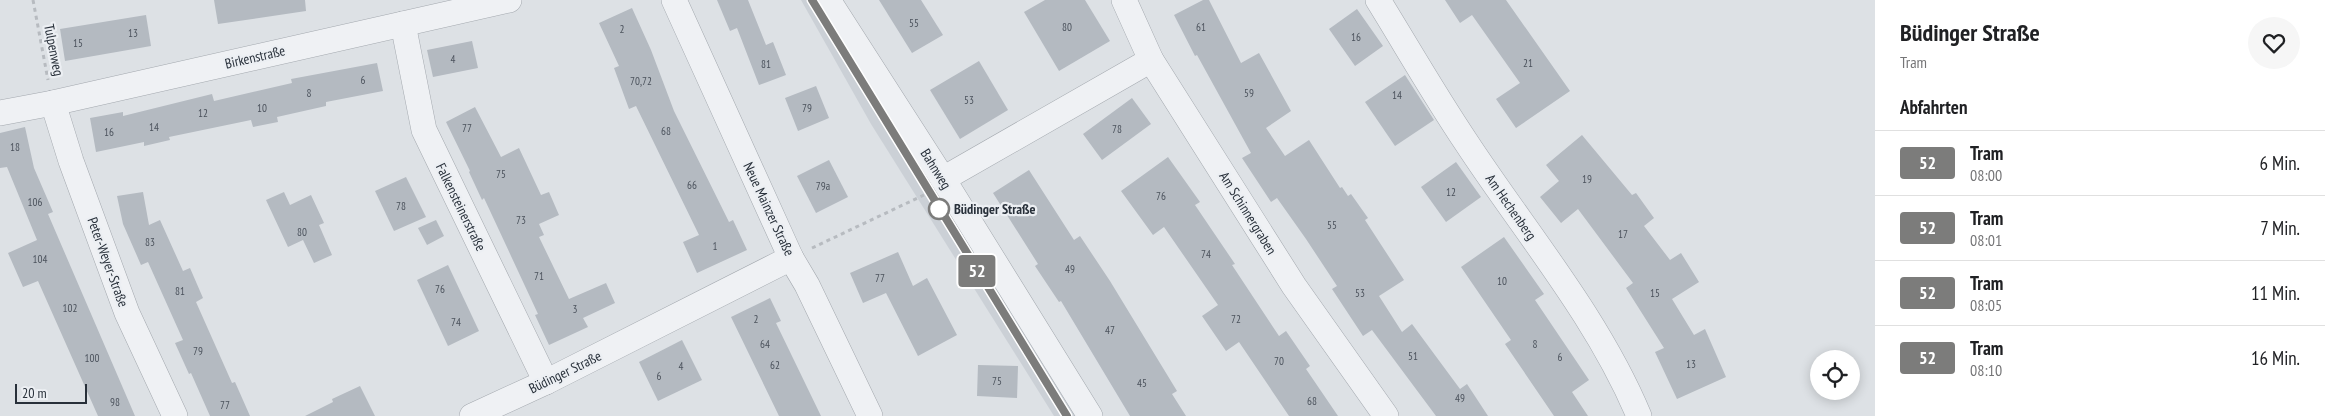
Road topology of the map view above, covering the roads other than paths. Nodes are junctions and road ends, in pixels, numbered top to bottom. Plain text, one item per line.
1 (509, 0) edge
2 (674, 0) edge
3 (828, 0) edge
4 (1124, 0) edge
5 (1378, 0) edge
6 (403, 24) junction
7 (1151, 60) junction
8 (52, 103) junction
9 (0, 113) edge
10 (942, 179) junction
11 (801, 253) junction
12 (546, 382) junction
13 (512, 408) edge
14 (175, 416) edge
15 (472, 416) edge
16 (870, 416) edge
17 (1090, 416) edge
18 (1386, 416) edge
19 (1640, 416) edge

1 - 6 street, Birkenstraße
2 - 11 street, Neue Mainzer Straße
3 - 10 street, Bahnweg
4 - 7 street, Am Schinnergraben
5 - 19 street, Am Hechenberg
6 - 8 street, Birkenstraße
6 - 12 street, Falkensteinerstraße
7 - 10 street
7 - 18 street, Am Schinnergraben
8 - 9 street, Birkenstraße
8 - 14 street, Peter-Weyer-Straße
10 - 17 street, Bahnweg
11 - 12 street, Büdinger Straße
11 - 16 street, Neue Mainzer Straße
12 - 13 street, Büdinger Straße
13 - 15 street, Büdinger Straße

